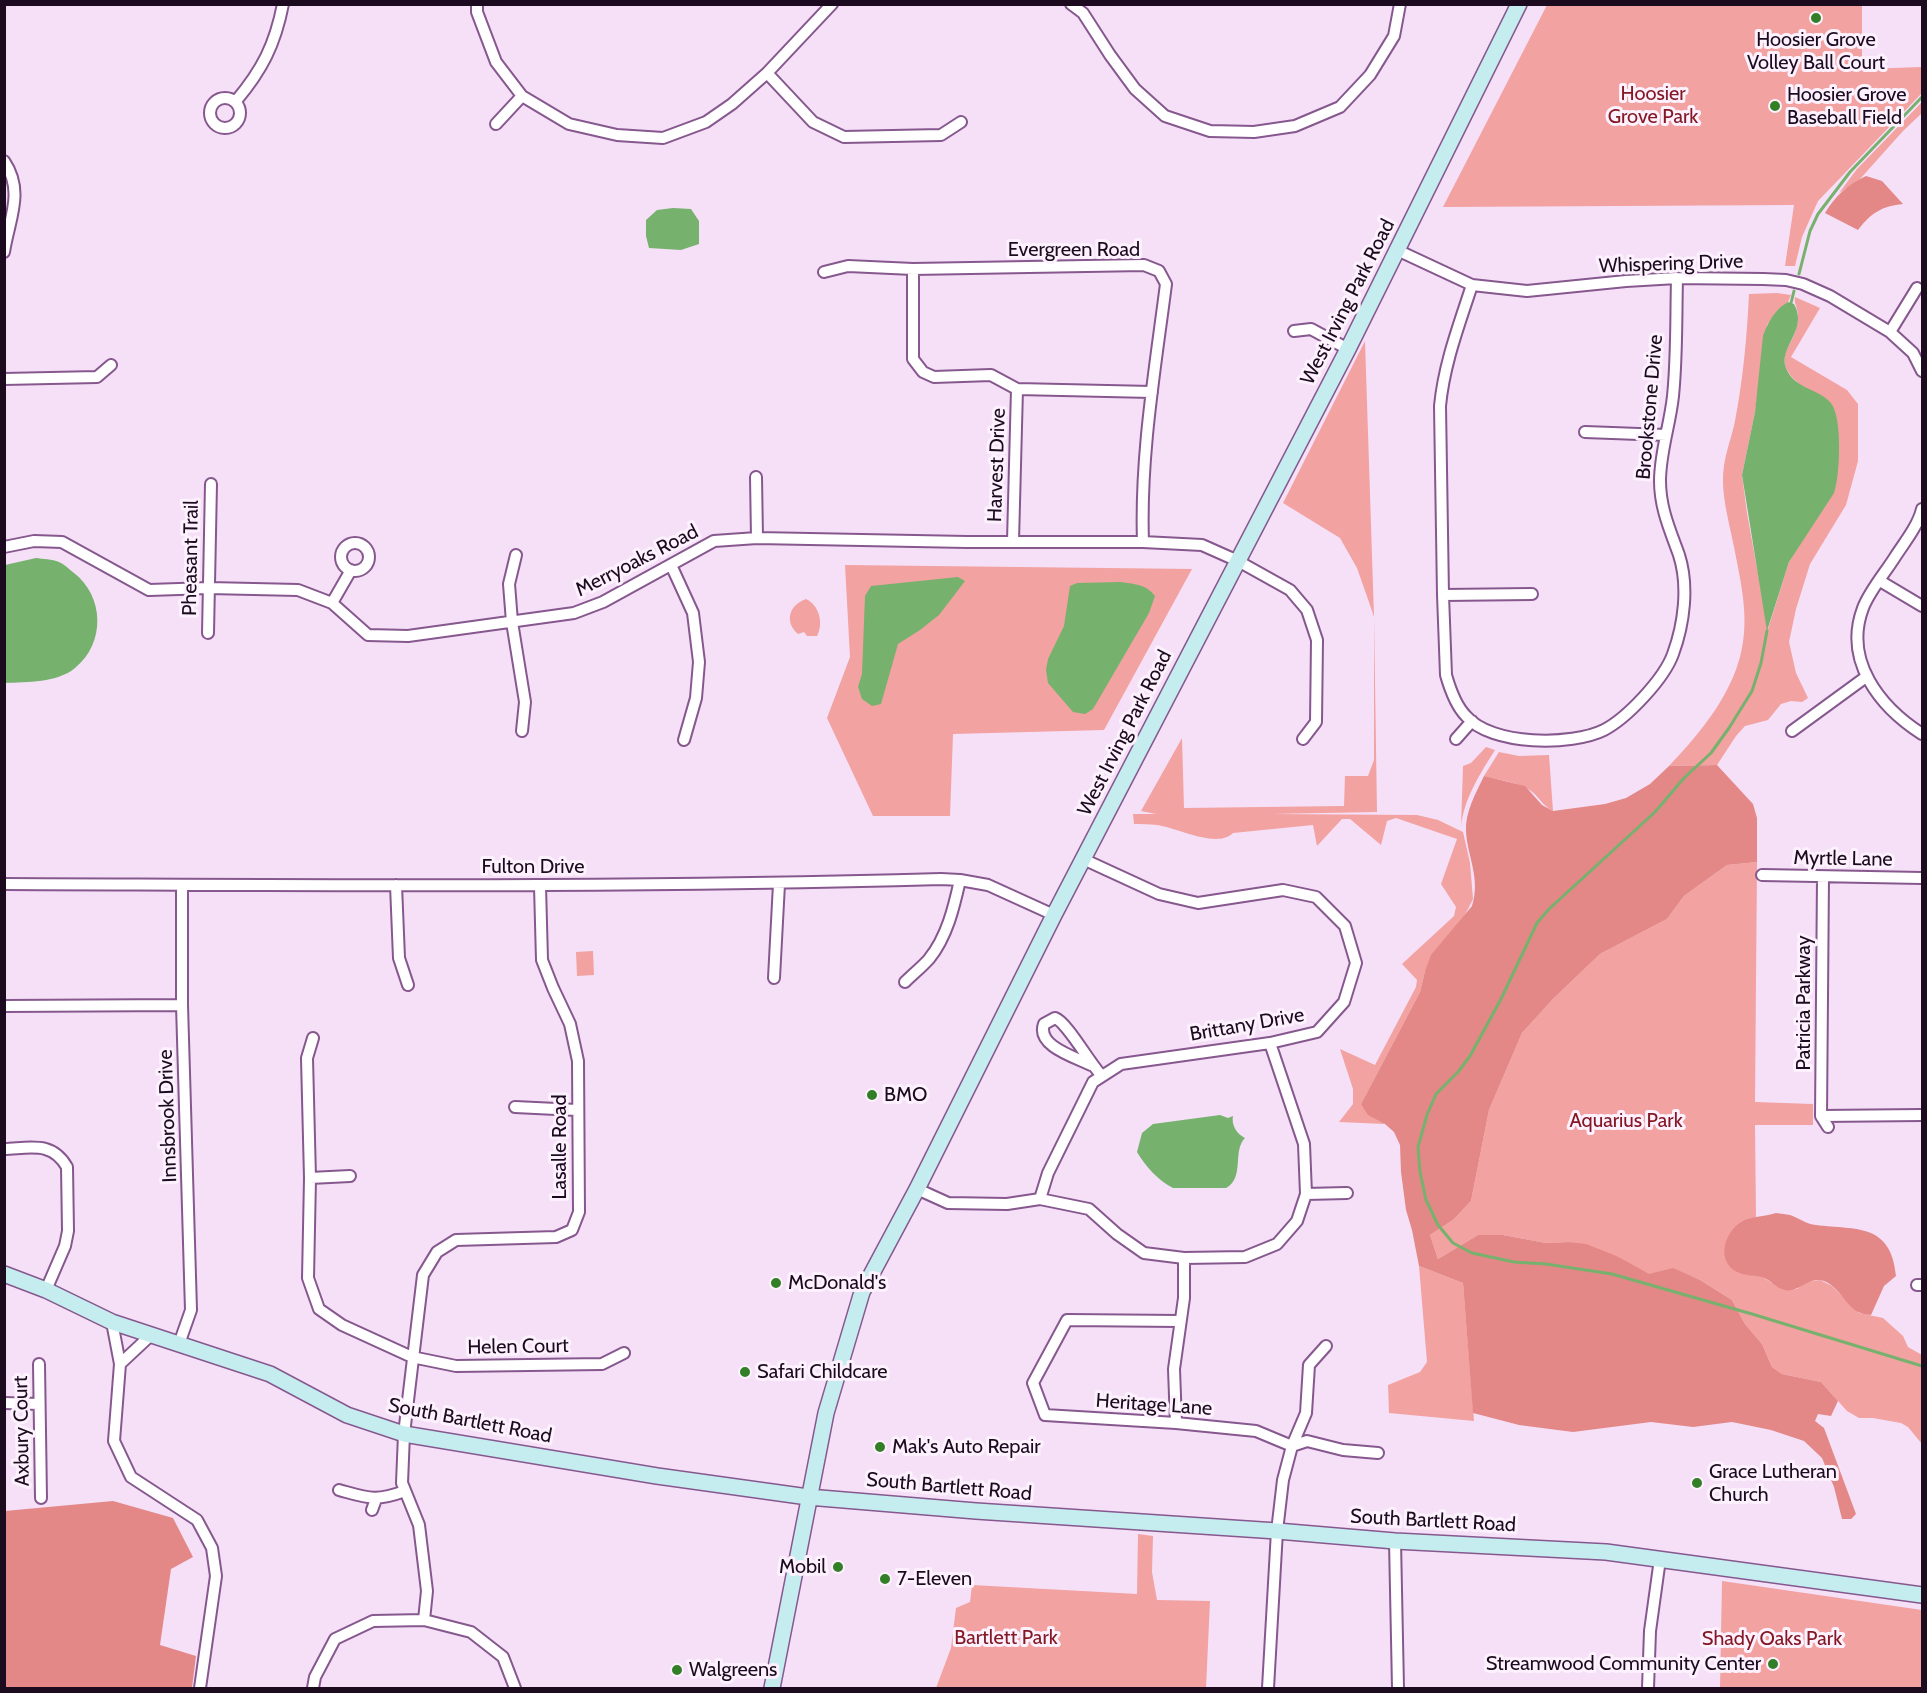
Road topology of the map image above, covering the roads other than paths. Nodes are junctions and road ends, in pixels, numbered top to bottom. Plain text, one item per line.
1 (283, 4) edge
2 (477, 4) edge
3 (832, 4) edge
4 (1071, 4) edge
5 (1400, 4) edge
6 (1519, 4) edge
7 (767, 73) junction
8 (522, 96) junction
9 (236, 102) dead end
10 (962, 122) dead end
11 (496, 124) dead end
12 (4, 161) edge
13 (1397, 250) junction
14 (4, 252) edge
15 (913, 269) junction
16 (824, 272) dead end
17 (1677, 278) junction
18 (1472, 285) junction
19 (1917, 288) dead end
20 (1294, 331) dead end
21 (1890, 332) junction
22 (1348, 349) junction
23 (111, 365) dead end
24 (1923, 371) edge
25 (4, 379) edge
26 (1017, 389) junction
27 (1152, 392) junction
28 (1585, 432) dead end
29 (1666, 435) junction
30 (756, 477) dead end
31 (211, 484) dead end
32 (1923, 509) edge
33 (757, 538) junction
34 (1013, 542) junction
35 (1143, 542) junction
36 (4, 547) edge
37 (516, 555) dead end
38 (1238, 561) junction
39 (671, 565) junction
40 (351, 570) dead end
41 (1880, 581) junction
42 (209, 588) junction
43 (1532, 594) dead end
44 (1443, 595) junction
45 (332, 603) junction
46 (1922, 606) edge
47 (512, 622) junction
48 (208, 633) dead end
49 (1866, 677) junction
50 (1472, 721) junction
51 (522, 730) dead end
52 (1792, 731) dead end
53 (1923, 734) edge
54 (1303, 739) dead end
55 (1456, 739) dead end
56 (684, 740) dead end
57 (1083, 859) junction
58 (1762, 875) dead end
59 (1823, 877) junction
60 (1923, 878) edge
61 (960, 880) junction
62 (4, 884) edge
63 (779, 884) junction
64 (182, 885) junction
65 (396, 885) junction
66 (540, 886) junction
67 (1054, 915) junction
68 (774, 978) dead end
69 (905, 982) dead end
70 (408, 985) dead end
71 (182, 1005) junction
72 (4, 1006) edge
73 (313, 1038) dead end
74 (1270, 1043) junction
75 (1091, 1065) junction
76 (1102, 1076) junction
77 (515, 1107) dead end
78 (578, 1110) junction
79 (1821, 1116) junction
80 (1923, 1116) edge
81 (1828, 1127) dead end
82 (4, 1149) edge
83 (351, 1176) dead end
84 (310, 1178) junction
85 (916, 1189) junction
86 (1347, 1193) dead end
87 (1306, 1194) junction
88 (1040, 1199) junction
89 (1184, 1258) junction
90 (4, 1274) edge
91 (46, 1290) junction
92 (1180, 1321) junction
93 (112, 1322) junction
94 (151, 1335) junction
95 (179, 1344) junction
96 (1326, 1346) dead end
97 (624, 1353) dead end
98 (412, 1357) junction
99 (39, 1364) dead end
100 (120, 1364) junction
101 (4, 1403) edge
102 (39, 1404) junction
103 (1176, 1423) junction
104 (404, 1434) junction
105 (1292, 1446) junction
106 (1378, 1453) dead end
107 (405, 1491) junction
108 (344, 1495) dead end
109 (808, 1497) junction
110 (41, 1498) dead end
111 (376, 1498) junction
112 (372, 1510) dead end
113 (1277, 1531) junction
114 (1395, 1542) junction
115 (1660, 1559) junction
116 (1923, 1595) edge
117 (424, 1620) junction
118 (200, 1689) edge
119 (313, 1689) edge
120 (515, 1689) edge
121 (772, 1689) edge
122 (1268, 1689) edge
123 (1398, 1689) edge
124 (1648, 1689) edge

1 - 9 street
2 - 8 street
3 - 7 street
4 - 5 street
6 - 13 main road, West Irving Park Road
7 - 8 street
7 - 10 street
8 - 11 street
12 - 14 street
13 - 18 street, Whispering Drive
13 - 22 main road, West Irving Park Road
15 - 16 street, Evergreen Road
15 - 26 street
15 - 27 street, Evergreen Road
17 - 18 street, Whispering Drive
17 - 21 street, Whispering Drive
17 - 29 street, Brookstone Drive
18 - 44 street, Brookstone Drive
19 - 21 street
20 - 22 street
21 - 24 street, Whispering Drive
22 - 38 main road, West Irving Park Road
23 - 25 street
26 - 27 street
26 - 34 street, Harvest Drive
27 - 35 street, Evergreen Road
28 - 29 street
29 - 50 street, Brookstone Drive
30 - 33 street
31 - 42 street, Pheasant Trail
32 - 41 street
33 - 34 street, Merryoaks Road
33 - 39 street, Merryoaks Road
34 - 35 street, Merryoaks Road
35 - 38 street, Merryoaks Road
36 - 42 street, Merryoaks Road
37 - 47 street
38 - 54 street, Merryoaks Road
38 - 57 main road, West Irving Park Road
39 - 47 street, Merryoaks Road
39 - 56 street
40 - 45 street
41 - 46 street
41 - 49 street
42 - 45 street, Merryoaks Road
42 - 48 street, Pheasant Trail
43 - 44 street
44 - 50 street, Brookstone Drive
45 - 47 street, Merryoaks Road
47 - 51 street
49 - 52 street
49 - 53 street
50 - 55 street
57 - 67 main road, West Irving Park Road
57 - 74 street, Brittany Drive
58 - 59 street, Myrtle Lane
59 - 60 street, Myrtle Lane
59 - 79 street, Patricia Parkway
61 - 63 street, Fulton Drive
61 - 67 street, Fulton Drive
61 - 69 street
62 - 64 street, Fulton Drive
63 - 66 street, Fulton Drive
63 - 68 street
64 - 65 street, Fulton Drive
64 - 71 street, Innsbrook Drive
65 - 66 street, Fulton Drive
65 - 70 street
66 - 78 street, Lasalle Road
67 - 85 main road, West Irving Park Road
71 - 72 street
71 - 95 street, Innsbrook Drive
73 - 84 street, Helen Court
74 - 76 street, Brittany Drive
74 - 87 street
75 - 75 street
75 - 76 street
76 - 88 street, Brittany Drive
77 - 78 street
78 - 98 street, Lasalle Road
79 - 80 street
79 - 81 street
82 - 91 street
83 - 84 street
84 - 98 street, Helen Court
85 - 88 street
85 - 109 main road, West Irving Park Road
86 - 87 street
87 - 89 street
88 - 89 street
89 - 92 street
90 - 91 main road, South Bartlett Road
91 - 93 main road, South Bartlett Road
92 - 103 street
92 - 103 street, Heritage Lane
93 - 94 main road, South Bartlett Road
93 - 100 street
94 - 95 main road, South Bartlett Road
94 - 100 street
95 - 104 main road, South Bartlett Road
96 - 105 street
97 - 98 street, Helen Court
98 - 104 street, Lasalle Road
99 - 102 street, Axbury Court
100 - 118 street
101 - 102 street
102 - 110 street, Axbury Court
103 - 105 street, Heritage Lane
104 - 107 street, Lasalle Road
104 - 109 main road, South Bartlett Road
105 - 106 street
105 - 113 street
107 - 111 street
107 - 117 street, Lasalle Road
108 - 111 street
109 - 113 main road, South Bartlett Road
109 - 121 main road, West Irving Park Road
111 - 112 street
113 - 114 main road, South Bartlett Road
113 - 122 street
114 - 115 main road, South Bartlett Road
114 - 123 street
115 - 116 main road, South Bartlett Road
115 - 124 street
117 - 119 street
117 - 120 street

